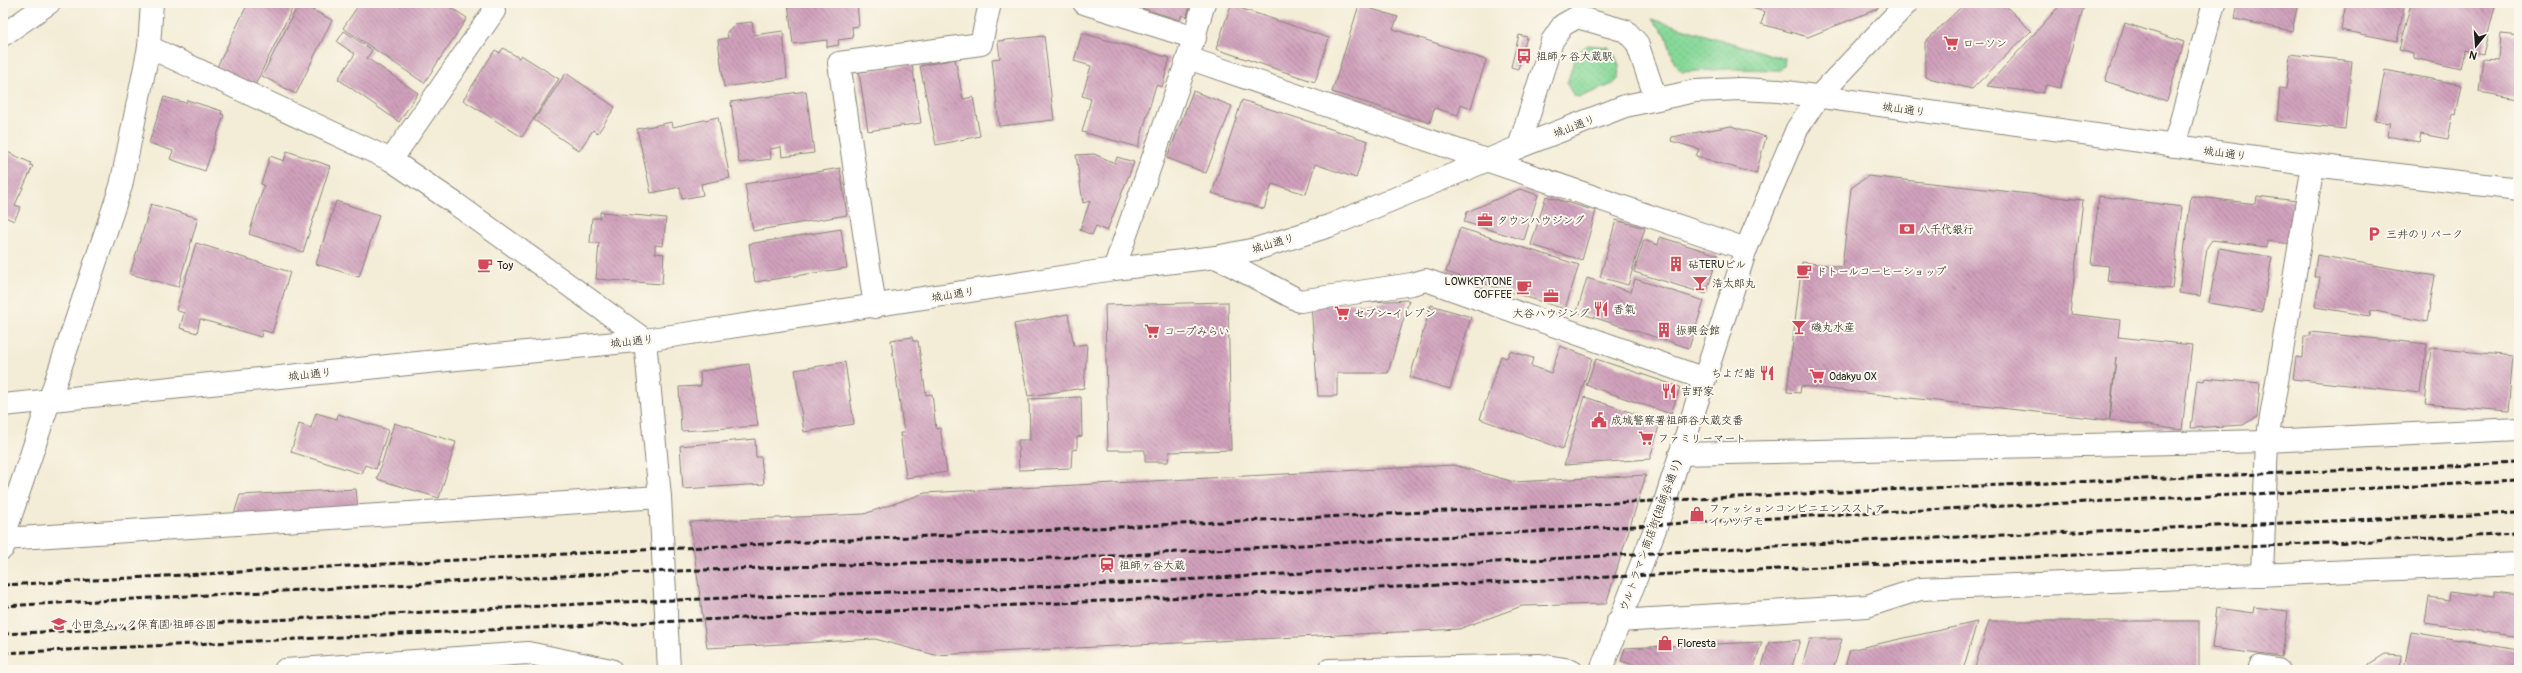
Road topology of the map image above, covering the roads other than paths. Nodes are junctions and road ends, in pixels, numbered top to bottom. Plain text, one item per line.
1 (49, 3) edge
2 (152, 3) edge
3 (990, 3) edge
4 (1084, 3) edge
5 (1204, 3) edge
6 (1907, 3) edge
7 (2214, 3) edge
8 (1575, 8) edge
9 (494, 11) dead end
10 (3, 35) edge
11 (148, 47) junction
12 (1191, 48) junction
13 (1818, 97) junction
14 (1656, 99) junction
15 (2174, 146) junction
16 (1519, 147) junction
17 (391, 160) junction
18 (1490, 160) junction
19 (2313, 165) junction
20 (2519, 189) edge
21 (1746, 249) junction
22 (1216, 257) junction
23 (1114, 269) junction
24 (874, 307) junction
25 (645, 340) junction
26 (1705, 379) junction
27 (51, 400) junction
28 (3, 405) edge
29 (2519, 429) edge
30 (2267, 441) junction
31 (1680, 454) junction
32 (660, 497) junction
33 (3, 539) edge
34 (3, 548) edge
35 (2519, 564) edge
36 (2262, 575) junction
37 (1618, 622) junction
38 (285, 670) edge
39 (611, 670) edge
40 (669, 670) edge
41 (1329, 670) edge
42 (1571, 670) edge
43 (1601, 670) edge
44 (2260, 670) edge
45 (2278, 670) edge

1 - 10 street
2 - 11 street
3 - 24 street
4 - 12 street
5 - 12 street
6 - 13 street, ウルトラマン商店街(祖師谷通り)
7 - 15 street
8 - 14 street
8 - 16 street
9 - 17 street
11 - 17 street
11 - 27 street
12 - 18 street
12 - 23 street
13 - 14 street, 城山通り
13 - 15 street, 城山通り
13 - 21 street, ウルトラマン商店街(祖師谷通り)
14 - 16 street, 城山通り
15 - 19 street, 城山通り
16 - 18 street, 城山通り
17 - 25 street
18 - 21 street
18 - 22 street, 城山通り
19 - 20 street, 城山通り
19 - 30 street
21 - 26 street, ウルトラマン商店街(祖師谷通り)
22 - 23 street, 城山通り
22 - 26 street
23 - 24 street, 城山通り
24 - 25 street, 城山通り
25 - 27 street, 城山通り
25 - 32 street
26 - 31 street, ウルトラマン商店街(祖師谷通り)
27 - 28 street, 城山通り
27 - 33 street
29 - 30 street
30 - 31 street
30 - 36 street
31 - 37 street, ウルトラマン商店街(祖師谷通り)
32 - 33 street
32 - 40 street
33 - 34 street
35 - 36 street
36 - 37 street
37 - 43 street, ウルトラマン商店街(祖師谷通り)
38 - 39 street
41 - 42 street
44 - 45 street

